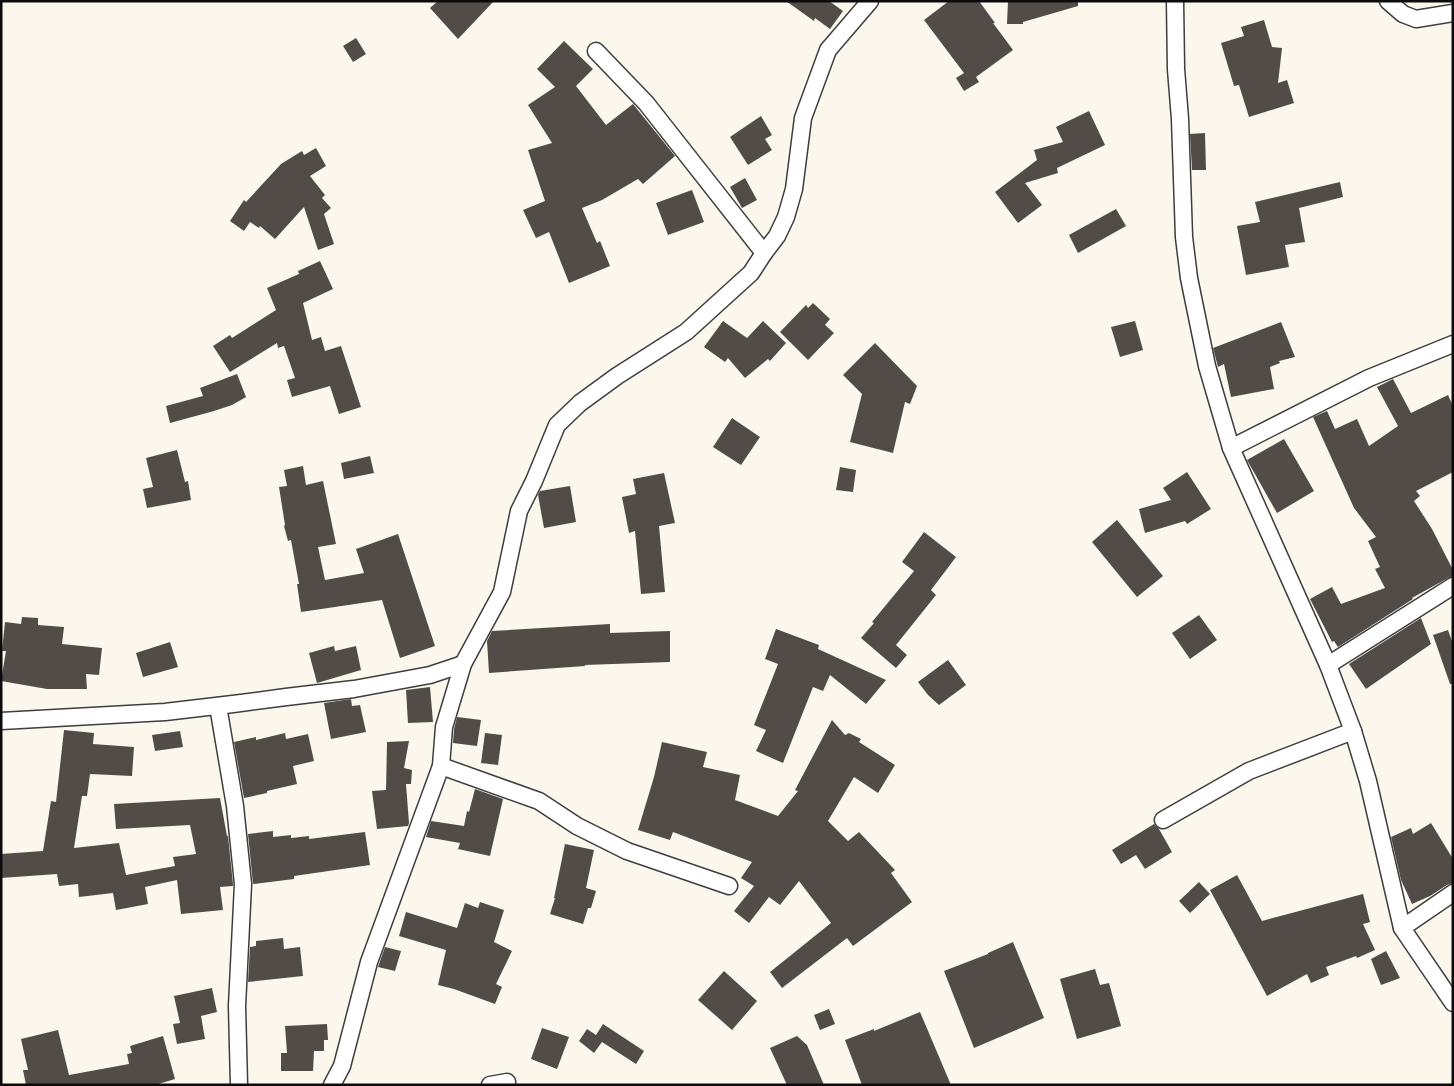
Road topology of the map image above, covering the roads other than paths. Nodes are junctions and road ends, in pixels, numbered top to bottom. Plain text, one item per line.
1 (870, 1) edge
2 (1175, 1) edge
3 (1388, 1) edge
4 (1453, 14) edge
5 (596, 51) dead end
6 (764, 253) junction
7 (1453, 344) edge
8 (1231, 448) junction
9 (1453, 586) edge
10 (463, 664) junction
11 (1328, 665) junction
12 (218, 706) junction
13 (1, 721) edge
14 (1354, 731) junction
15 (442, 766) junction
16 (1163, 820) dead end
17 (729, 886) dead end
18 (1453, 894) edge
19 (1402, 928) junction
20 (1453, 1003) edge
21 (507, 1082) dead end
22 (239, 1085) edge
23 (332, 1085) edge
24 (490, 1085) edge

1 - 6 street
2 - 8 street
3 - 4 street
5 - 6 street
6 - 10 street
7 - 8 street
8 - 11 street
9 - 11 street
10 - 12 street
10 - 15 street
11 - 14 street
12 - 13 street
12 - 22 street
14 - 16 street
14 - 19 street
15 - 17 street
15 - 23 street
18 - 19 street
19 - 20 street
21 - 24 street

